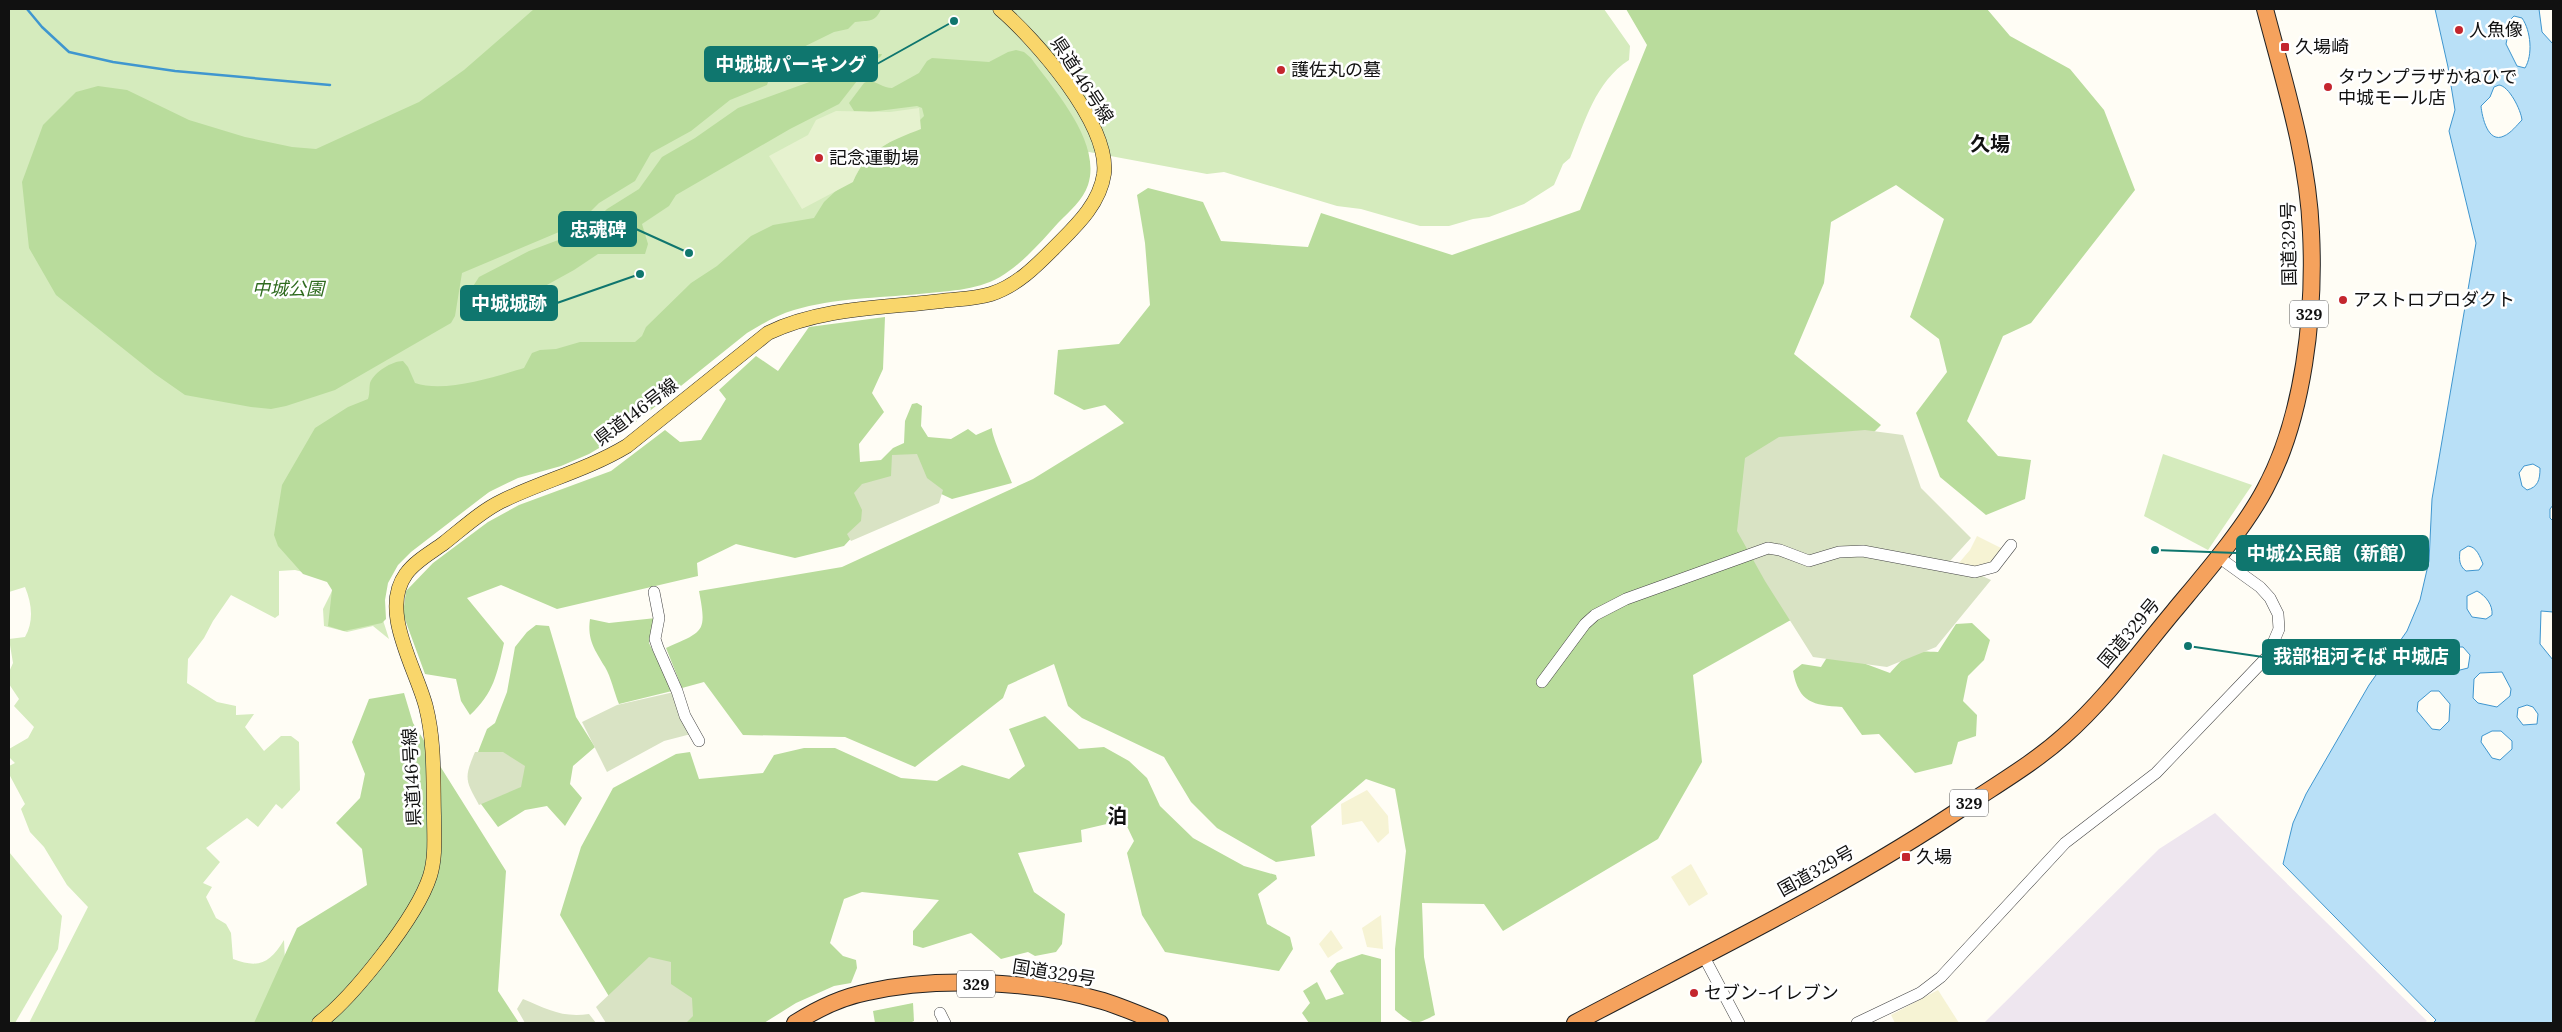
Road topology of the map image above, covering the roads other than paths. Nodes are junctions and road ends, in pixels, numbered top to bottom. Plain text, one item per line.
1 (1000, 9) edge
2 (2265, 9) edge
3 (2011, 544) dead end
4 (2217, 556) junction
5 (654, 592) dead end
6 (1542, 682) dead end
7 (699, 741) dead end
8 (1703, 955) junction
9 (319, 1023) edge
10 (795, 1023) edge
11 (1160, 1023) edge
12 (1574, 1023) edge
13 (1740, 1023) edge
14 (1857, 1023) edge

1 - 9 main road, 県道146号線
2 - 4 highway, 国道329号 / 329
3 - 6 street
4 - 8 highway, 国道329号 / 329
4 - 14 street
5 - 7 street
8 - 12 highway, 国道329号 / 329
8 - 13 street
10 - 11 highway, 国道329号 / 329

